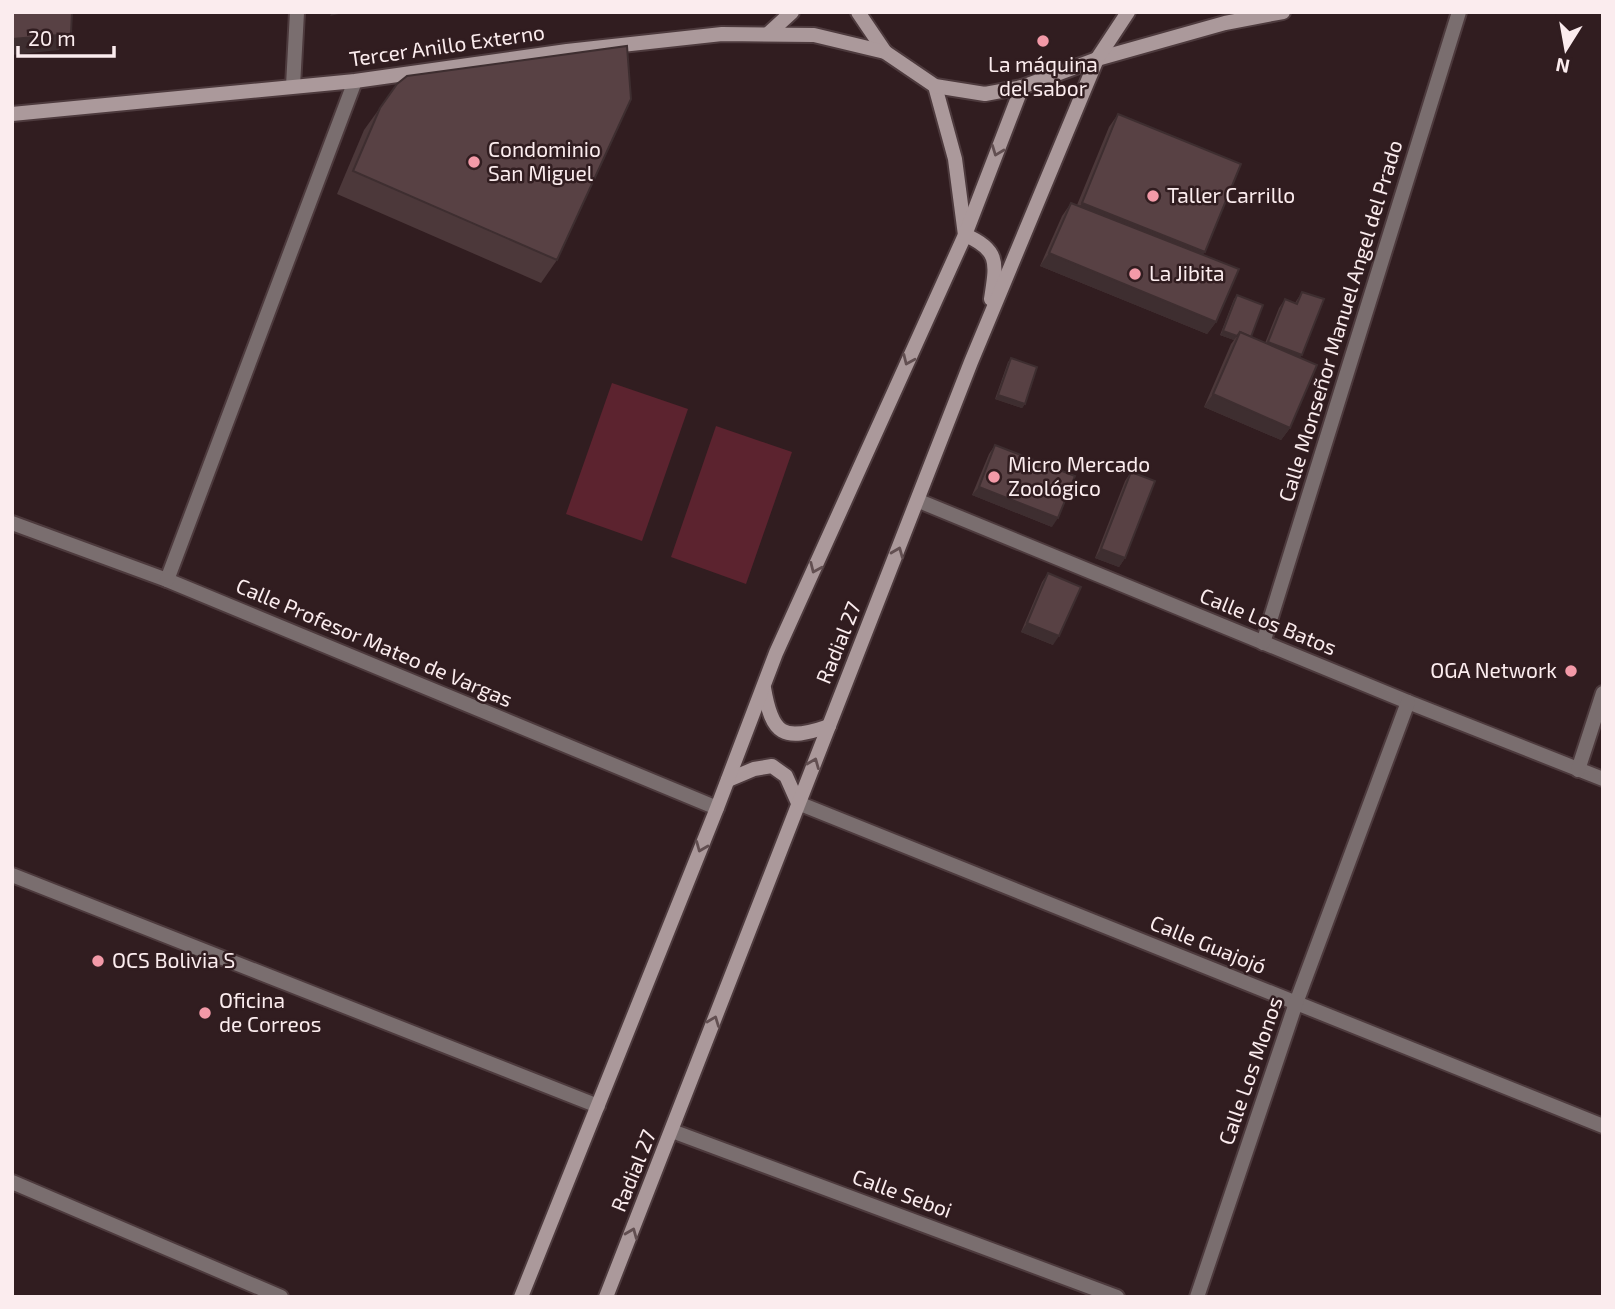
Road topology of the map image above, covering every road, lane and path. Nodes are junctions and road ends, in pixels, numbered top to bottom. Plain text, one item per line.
1 (297, 12) edge
2 (792, 12) edge
3 (858, 12) edge
4 (1128, 12) edge
5 (1283, 12) edge
6 (1460, 12) edge
7 (768, 34) junction
8 (885, 52) junction
9 (1097, 59) junction
10 (355, 81) junction
11 (293, 86) junction
12 (935, 86) junction
13 (1022, 87) junction
14 (12, 114) edge
15 (965, 235) junction
16 (988, 322) junction
17 (919, 501) junction
18 (12, 523) edge
19 (167, 580) junction
20 (1263, 643) junction
21 (763, 686) junction
22 (1603, 694) edge
23 (1408, 702) junction
24 (829, 726) junction
25 (1578, 770) junction
26 (1603, 779) edge
27 (728, 780) junction
28 (798, 803) junction
29 (717, 808) junction
30 (12, 875) edge
31 (1296, 1003) junction
32 (598, 1106) junction
33 (1603, 1126) edge
34 (672, 1131) junction
35 (12, 1182) edge
36 (281, 1297) edge
37 (521, 1297) edge
38 (606, 1297) edge
39 (1117, 1297) edge
40 (1197, 1297) edge

1 - 11 street
2 - 7 street
3 - 8 street
4 - 9 street, Radial 27
5 - 9 street, Tercer Anillo Externo
6 - 20 street, Calle Monseñor Manuel Angel del Prado
7 - 8 street, Tercer Anillo Externo
7 - 10 street, Tercer Anillo Externo
8 - 12 street, Tercer Anillo Externo
9 - 13 street, Tercer Anillo Externo
9 - 16 street, Radial 27
10 - 11 street, Tercer Anillo Externo
10 - 19 street
11 - 14 street, Tercer Anillo Externo
12 - 13 street, Tercer Anillo Externo
12 - 15 street
13 -> 15 street
15 - 16 street
15 -> 21 street
16 - 17 street, Radial 27
17 - 20 street, Calle Los Batos
24 -> 17 street, Radial 27
18 - 19 street, Calle Profesor Mateo de Vargas
19 - 29 street, Calle Profesor Mateo de Vargas
20 - 23 street, Calle Los Batos
21 - 24 street
21 - 27 street
22 - 25 street
23 - 25 street, Calle Los Batos
23 - 31 street, Calle Los Monos
28 -> 24 street, Radial 27
25 - 26 street, Calle Los Batos
27 - 28 street
27 - 29 street
28 - 31 street, Calle Guajojó
34 -> 28 street, Radial 27
29 -> 32 street
30 - 32 street
31 - 33 street, Calle Guajojó
31 - 40 street, Calle Los Monos
32 - 37 street
38 -> 34 street, Radial 27
34 - 39 street, Calle Seboi
35 - 36 street

